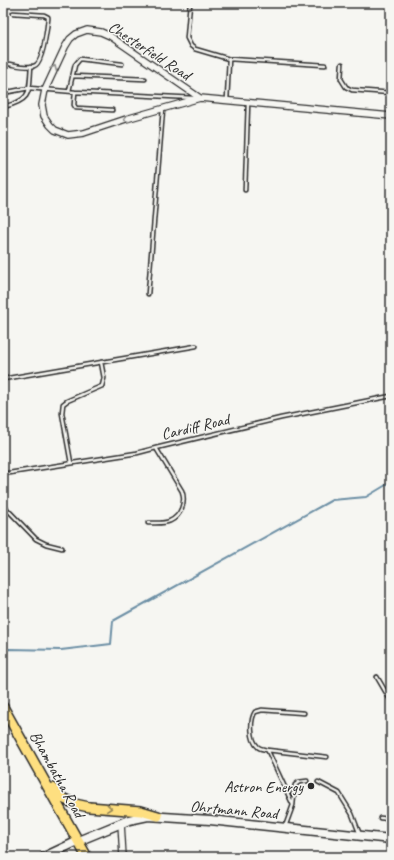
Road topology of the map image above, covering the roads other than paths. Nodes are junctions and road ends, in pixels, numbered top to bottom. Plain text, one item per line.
1 (190, 3) edge
2 (13, 13) dead end
3 (229, 59) junction
4 (9, 64) dead end
5 (122, 64) dead end
6 (342, 64) dead end
7 (31, 66) junction
8 (325, 66) dead end
9 (73, 76) junction
10 (145, 79) dead end
11 (29, 88) junction
12 (46, 90) junction
13 (70, 91) junction
14 (3, 92) edge
15 (75, 92) junction
16 (391, 93) edge
17 (200, 98) junction
18 (226, 100) junction
19 (248, 102) junction
20 (3, 106) edge
21 (163, 108) junction
22 (112, 110) dead end
23 (391, 116) edge
24 (245, 190) dead end
25 (148, 294) dead end
26 (196, 346) dead end
27 (101, 362) junction
28 (3, 379) edge
29 (391, 396) edge
30 (156, 448) junction
31 (71, 463) junction
32 (3, 474) edge
33 (3, 505) edge
34 (148, 523) dead end
35 (62, 548) dead end
36 (377, 677) dead end
37 (391, 701) edge
38 (3, 707) edge
39 (304, 713) dead end
40 (267, 750) junction
41 (328, 757) dead end
42 (41, 773) junction
43 (307, 781) dead end
44 (318, 782) dead end
45 (293, 805) junction
46 (158, 816) junction
47 (380, 818) dead end
48 (391, 819) edge
49 (121, 823) junction
50 (285, 827) junction
51 (360, 835) junction
52 (391, 839) edge
53 (78, 840) junction
54 (44, 857) edge
55 (87, 857) edge
56 (123, 857) edge

1 - 3 lane
2 - 7 lane
3 - 8 lane
3 - 18 lane
4 - 7 lane
5 - 9 lane
6 - 16 lane
7 - 11 lane
9 - 10 lane
9 - 13 lane
11 - 12 lane
11 - 14 lane
11 - 20 lane
12 - 13 lane, Chesterfield Road
12 -> 17 street, Chesterfield Road
21 -> 12 street, Chesterfield Road
13 - 15 lane, Chesterfield Road
15 - 17 lane, Chesterfield Road
15 - 22 lane
17 - 18 street, Chesterfield Road
17 - 21 street, Chesterfield Road
18 - 19 street, Chesterfield Road
19 - 23 street, Chesterfield Road
19 - 24 lane
21 - 25 lane
26 - 27 lane
27 - 28 lane
27 - 31 lane
29 - 30 lane, Cardiff Road
30 - 31 lane, Cardiff Road
30 - 34 lane
31 - 32 lane, Cardiff Road
33 - 35 lane
36 - 37 lane
38 - 42 main road, Bhambatha Road
39 - 40 lane
40 - 41 lane
40 - 45 lane
42 -> 46 main road
42 - 53 main road, Bhambatha Road
43 - 45 lane
44 - 51 lane
45 - 50 lane
46 - 49 main road, Ohrtmann Road
46 - 50 main road, Ohrtmann Road
47 - 48 lane
49 - 53 main road, Ohrtmann Road
49 - 56 street
50 - 51 main road, Ohrtmann Road
51 - 52 main road, Ohrtmann Road
53 - 54 main road, Ohrtmann Road
53 - 55 main road, Bhambatha Road

